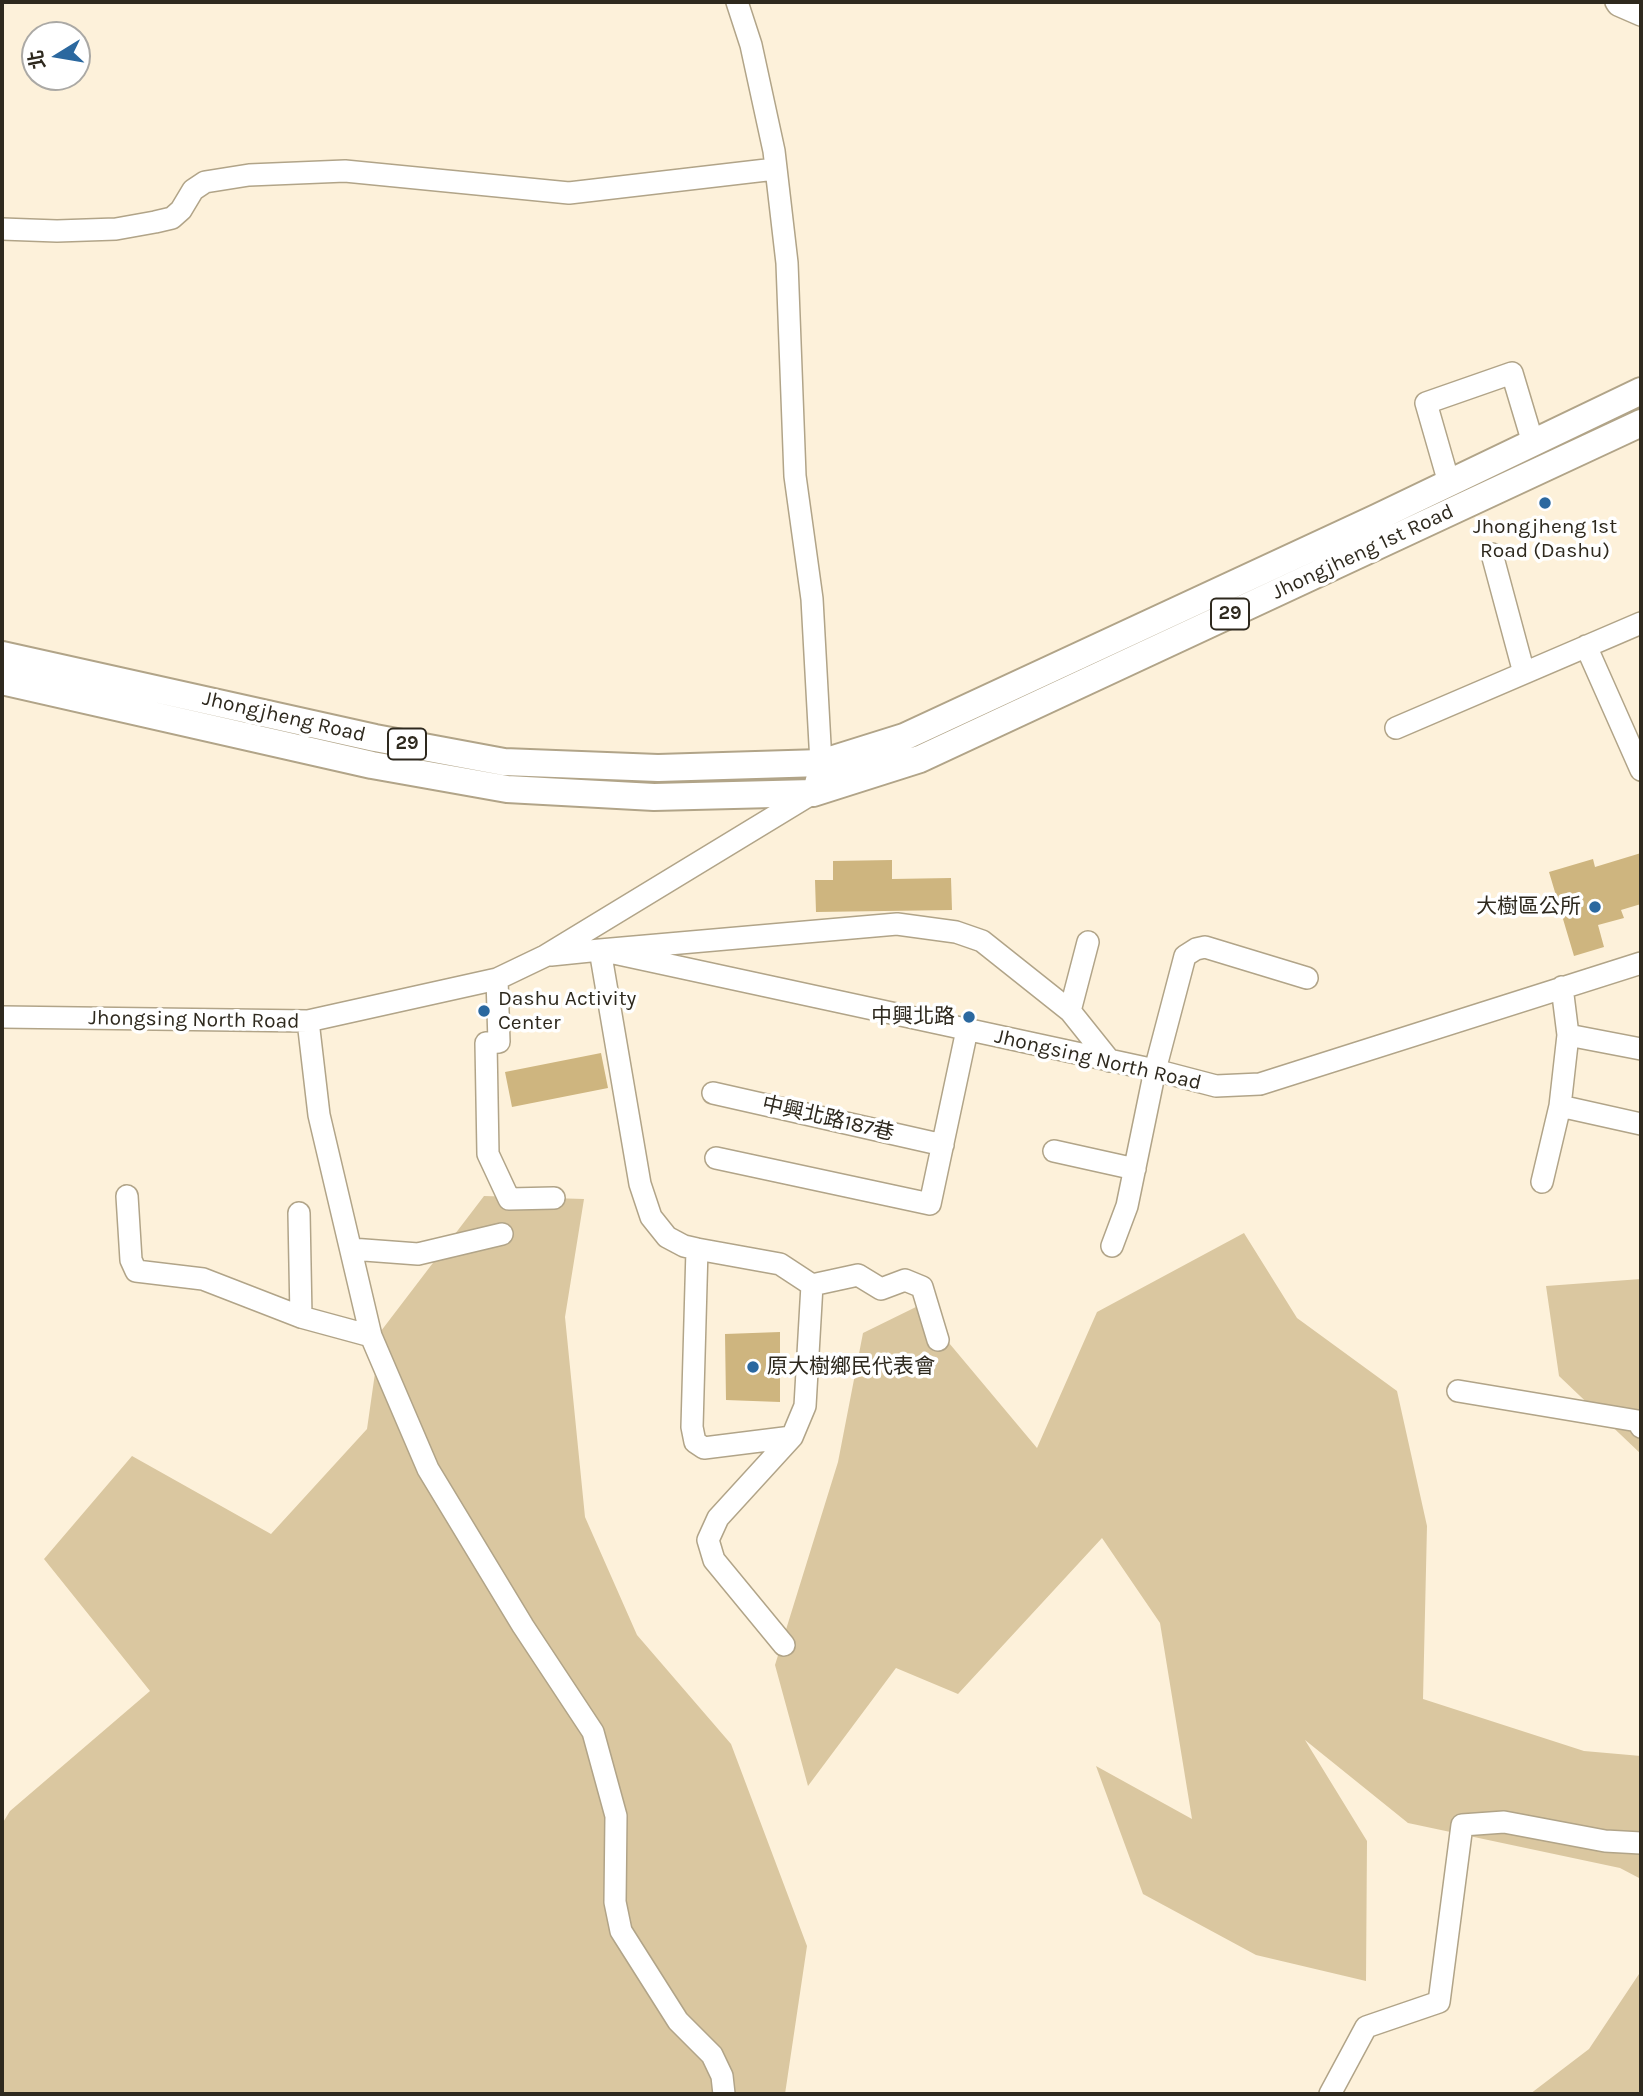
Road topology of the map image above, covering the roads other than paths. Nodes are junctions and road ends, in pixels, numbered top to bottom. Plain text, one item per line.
1 (737, 2) edge
2 (1616, 2) edge
3 (1641, 15) edge
4 (775, 169) junction
5 (2, 229) edge
6 (1641, 391) edge
7 (1641, 423) edge
8 (1533, 443) junction
9 (1449, 483) junction
10 (1492, 554) dead end
11 (1641, 623) edge
12 (1586, 646) junction
13 (2, 655) edge
14 (1524, 673) junction
15 (2, 681) edge
16 (1396, 728) dead end
17 (821, 763) junction
18 (1641, 766) edge
19 (813, 793) junction
20 (1088, 942) dead end
21 (600, 950) junction
22 (545, 956) junction
23 (1641, 963) edge
24 (1307, 978) dead end
25 (496, 979) junction
26 (1562, 987) junction
27 (1070, 1011) junction
28 (2, 1017) edge
29 (308, 1021) junction
30 (967, 1030) junction
31 (1568, 1035) junction
32 (1641, 1049) edge
33 (1110, 1061) junction
34 (1155, 1070) junction
35 (713, 1093) dead end
36 (1560, 1106) junction
37 (1641, 1124) edge
38 (943, 1146) junction
39 (1054, 1151) dead end
40 (716, 1158) dead end
41 (1135, 1169) junction
42 (1542, 1182) dead end
43 (127, 1196) dead end
44 (554, 1198) dead end
45 (299, 1213) dead end
46 (502, 1234) dead end
47 (1112, 1246) dead end
48 (351, 1249) junction
49 (697, 1249) junction
50 (812, 1285) junction
51 (301, 1317) junction
52 (371, 1336) junction
53 (938, 1340) dead end
54 (1458, 1391) dead end
55 (1641, 1427) edge
56 (792, 1437) junction
57 (784, 1645) dead end
58 (1641, 1843) edge
59 (724, 2094) edge
60 (1330, 2094) edge

1 - 4 street
2 - 3 street
4 - 5 street
4 - 17 street
6 - 8 main road, Jhongjheng 1st Road / 29
7 - 19 main road, Jhongjheng 1st Road / 29
8 - 9 main road, Jhongjheng 1st Road / 29
8 - 9 street
9 - 17 main road, Jhongjheng 1st Road / 29
10 - 14 street
11 - 12 street
12 - 14 street
12 - 18 street
13 - 17 main road, Jhongjheng Road / 29
14 - 16 street
15 - 19 main road, Jhongjheng Road / 29
17 - 19 street
19 - 22 street, Jhongsing North Road
20 - 27 street
21 - 22 street, Jhongsing North Road
21 - 27 street
21 - 30 street, Jhongsing North Road
21 - 49 street
22 - 25 street, Jhongsing North Road
23 - 26 street, Jhongsing North Road
24 - 34 street
25 - 29 street, Jhongsing North Road
25 - 44 street
26 - 31 street
26 - 34 street, Jhongsing North Road
27 - 33 street
28 - 29 street, Jhongsing North Road
29 - 48 street
30 - 33 street, Jhongsing North Road
30 - 38 street
31 - 32 street
31 - 36 street
33 - 34 street, Jhongsing North Road
34 - 41 street
35 - 38 street, 中興北路187巷
36 - 37 street
36 - 42 street
38 - 40 street
39 - 41 street
41 - 47 street
43 - 51 street
45 - 51 street
46 - 48 street
48 - 52 street
49 - 50 street
49 - 56 street
50 - 53 street
50 - 56 street
51 - 52 street
52 - 59 street
54 - 55 street
56 - 57 street
58 - 60 street

